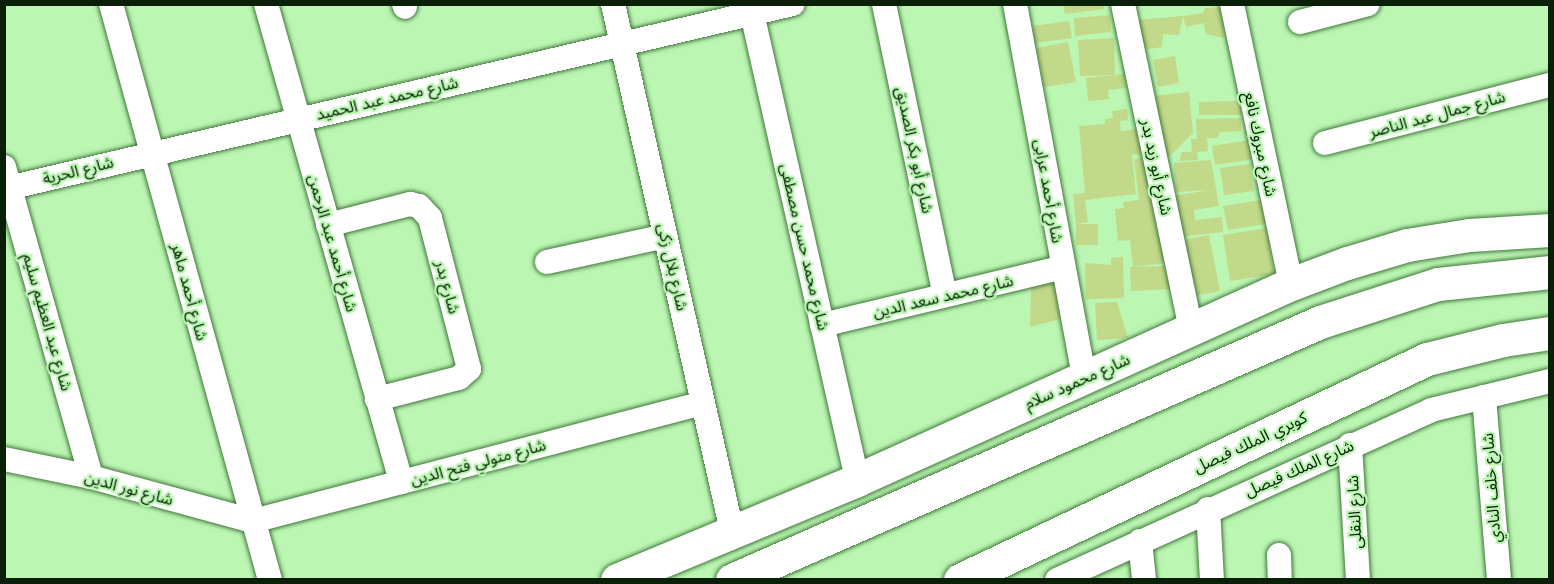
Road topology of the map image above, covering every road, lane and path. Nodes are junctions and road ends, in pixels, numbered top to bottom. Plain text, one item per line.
1 (111, 4) edge
2 (266, 4) edge
3 (613, 4) edge
4 (793, 4) edge
5 (884, 4) edge
6 (1015, 4) edge
7 (1123, 4) edge
8 (1232, 4) edge
9 (1368, 4) edge
10 (752, 13) junction
11 (1300, 22) dead end
12 (622, 44) junction
13 (1550, 84) edge
14 (298, 118) junction
15 (1325, 143) dead end
16 (151, 152) junction
17 (6, 181) edge
18 (328, 225) junction
19 (1550, 230) edge
20 (665, 236) junction
21 (547, 262) dead end
22 (1063, 267) junction
23 (1550, 272) edge
24 (1291, 284) junction
25 (945, 295) junction
26 (822, 325) junction
27 (1191, 329) junction
28 (1550, 333) edge
29 (1084, 377) junction
30 (1550, 381) edge
31 (1484, 396) junction
32 (377, 399) junction
33 (703, 403) junction
34 (1350, 445) junction
35 (4, 459) edge
36 (92, 477) junction
37 (857, 480) junction
38 (401, 482) junction
39 (1208, 509) junction
40 (253, 521) junction
41 (732, 531) junction
42 (1140, 541) junction
43 (1279, 555) dead end
44 (270, 579) edge
45 (617, 579) edge
46 (732, 579) edge
47 (960, 579) edge
48 (1057, 579) edge
49 (1144, 579) edge
50 (1212, 579) edge
51 (1280, 579) edge
52 (1358, 579) edge
53 (1498, 579) edge

1 - 16 street, شارع أحمد ماهر
2 - 14 street, شارع أحمد عبد الرحمن
3 - 12 street, شارع بلال زكى
4 - 10 street, شارع محمد عبد الحميد
5 - 25 street, شارع أبو بكر الصديق
6 - 22 street, شارع أحمد عرابى
7 - 27 street, شارع أبو زيد بدر
8 - 24 street, شارع مبروك نافع
9 - 11 street
10 - 12 street, شارع محمد عبد الحميد
10 - 26 street, شارع محمد حسن مصطفى
12 - 14 street, شارع محمد عبد الحميد
12 - 20 street, شارع بلال زكى
13 - 15 street, شارع جمال عبد الناصر
14 - 16 street, شارع محمد عبد الحميد
14 - 18 street, شارع أحمد عبد الرحمن
16 - 17 street, شارع الحرية
16 - 40 street, شارع أحمد ماهر
17 - 36 street, شارع عبد العظيم سليم
18 - 32 street, شارع أحمد عبد الرحمن
18 - 32 street, شارع بدر
19 - 24 main road, شارع محمود سلام
20 - 21 street
20 - 33 street, شارع بلال زكى
22 - 25 street, شارع محمد سعد الدين
22 - 29 street, شارع أحمد عرابى
23 - 46 main road
24 - 27 main road, شارع محمود سلام
25 - 26 street, شارع محمد سعد الدين
26 - 37 street, شارع محمد حسن مصطفى
27 - 29 main road, شارع محمود سلام
28 - 47 main road, كوبري الملك فيصل
29 - 37 main road, شارع محمود سلام
30 - 31 street, شارع الملك فيصل
31 - 34 street, شارع الملك فيصل
31 - 53 street, شارع خلف النادي
32 - 38 street, شارع أحمد عبد الرحمن
33 - 38 street, شارع متولي فتح الدين
33 - 41 street, شارع بلال زكى
34 - 39 street, شارع الملك فيصل
34 - 52 street, شارع النقلى
35 - 36 street, شارع نور الدين
36 - 40 street, شارع نور الدين
37 - 41 main road, شارع محمود سلام
38 - 40 street, شارع متولي فتح الدين
39 - 42 street, شارع الملك فيصل
39 - 50 street
40 - 44 street, شارع أحمد ماهر
41 - 45 main road, شارع محمود سلام
42 - 48 street, شارع الملك فيصل
42 - 49 street
43 - 51 street

